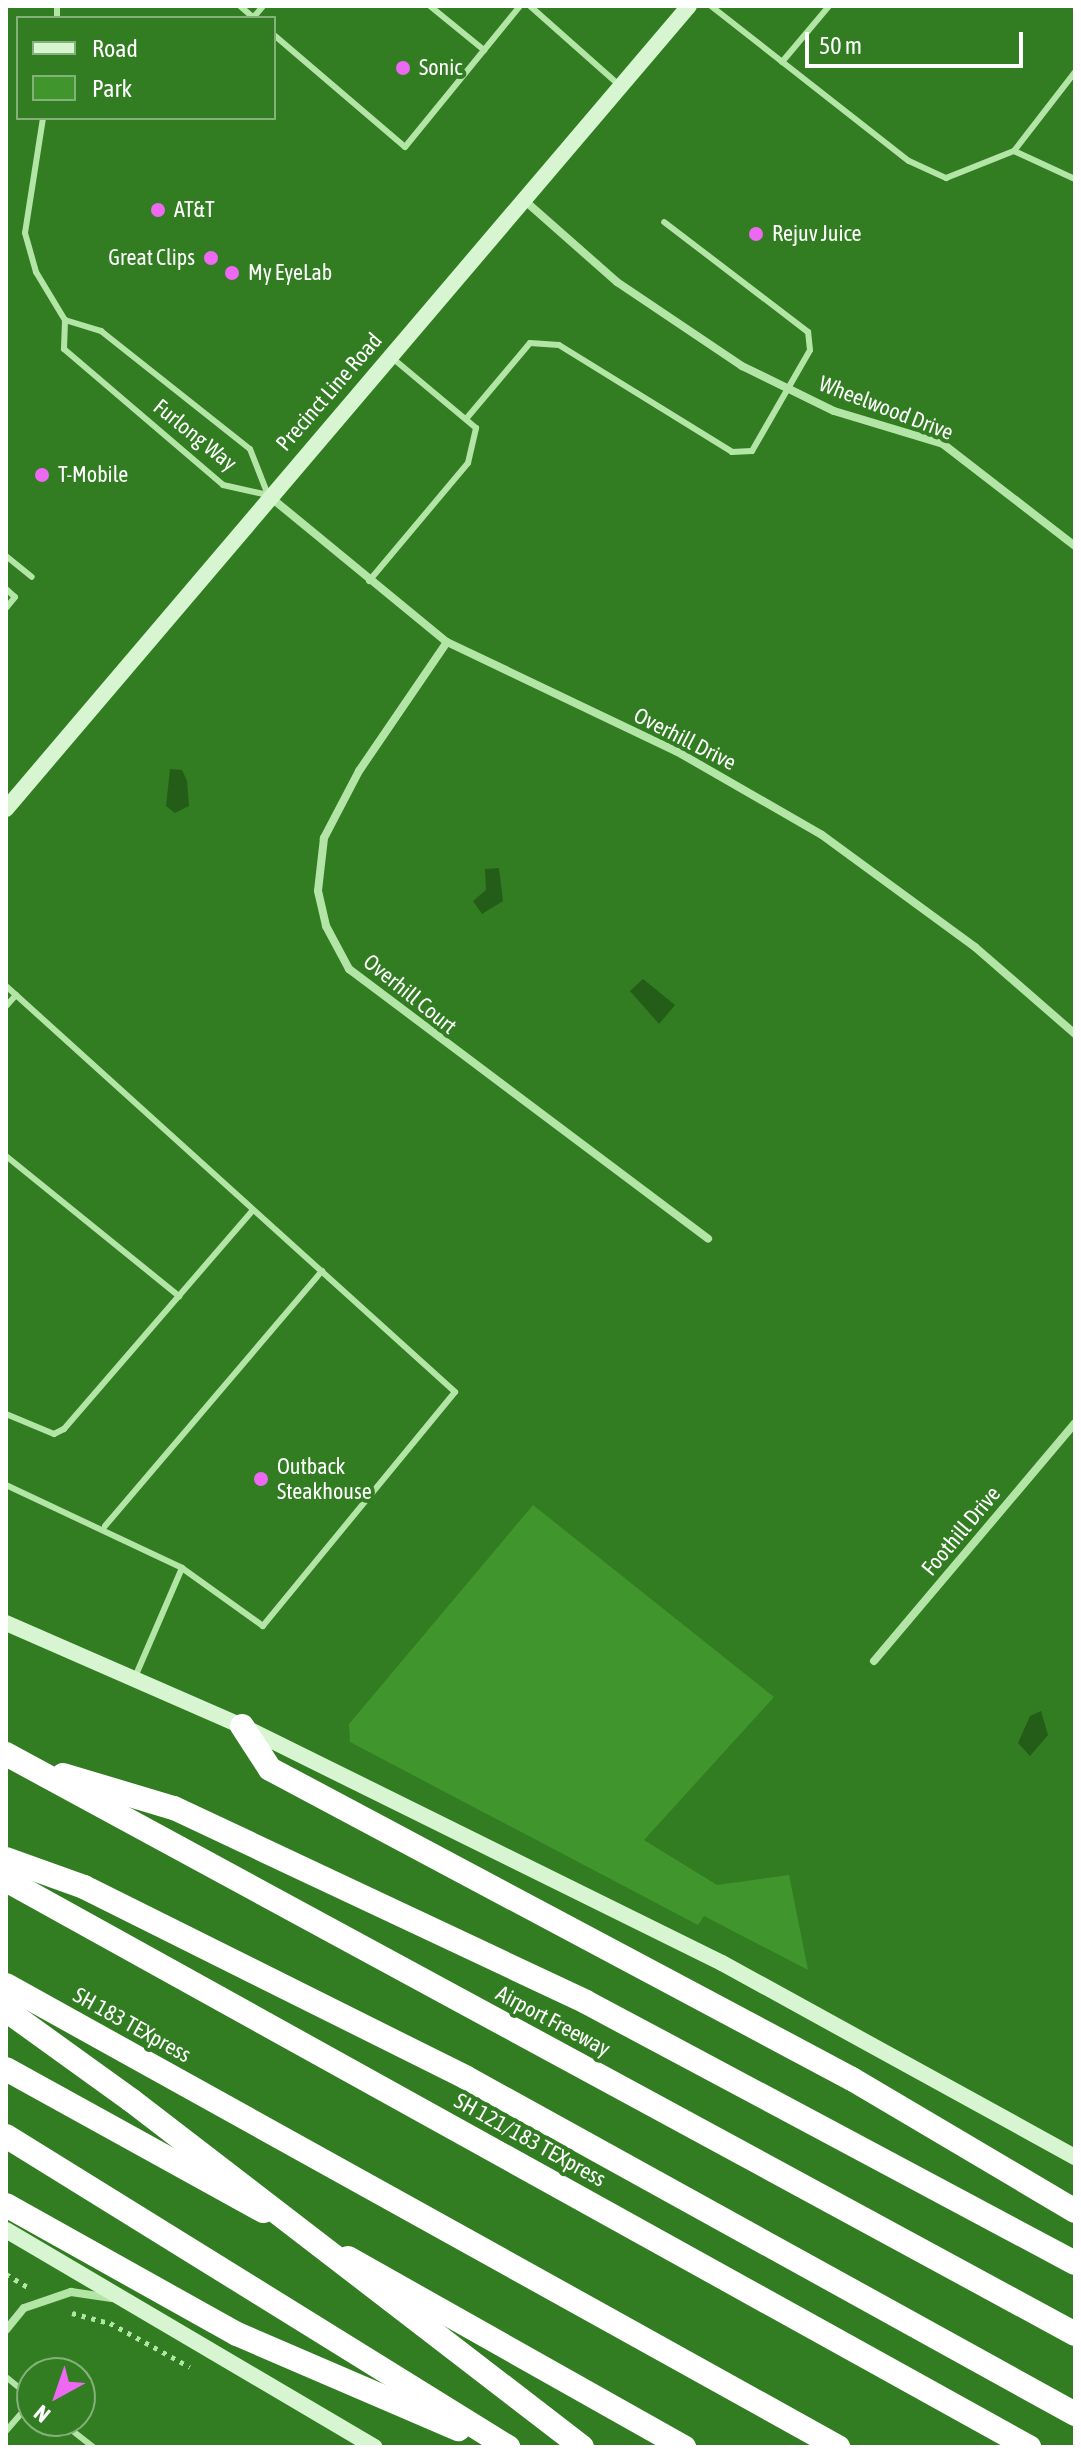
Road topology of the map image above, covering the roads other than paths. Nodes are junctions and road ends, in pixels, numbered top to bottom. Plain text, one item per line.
1 (430, 6) edge
2 (520, 6) edge
3 (530, 6) edge
4 (689, 6) edge
5 (711, 6) edge
6 (829, 6) edge
7 (276, 37) edge
8 (484, 50) junction
9 (782, 62) junction
10 (1075, 72) edge
11 (621, 87) junction
12 (43, 120) edge
13 (1014, 151) junction
14 (1075, 180) edge
15 (524, 200) junction
16 (664, 222) dead end
17 (65, 320) junction
18 (390, 356) junction
19 (787, 388) junction
20 (466, 419) junction
21 (268, 495) junction
22 (1075, 546) edge
23 (6, 556) edge
24 (32, 577) dead end
25 (369, 581) junction
26 (6, 589) edge
27 (6, 608) edge
28 (447, 642) junction
29 (6, 809) edge
30 (6, 986) edge
31 (16, 995) junction
32 (6, 1006) edge
33 (1075, 1034) edge
34 (6, 1156) edge
35 (253, 1210) junction
36 (708, 1239) dead end
37 (322, 1271) junction
38 (179, 1296) junction
39 (6, 1414) edge
40 (1075, 1423) edge
41 (6, 1485) edge
42 (105, 1526) junction
43 (182, 1568) junction
44 (6, 1623) edge
45 (874, 1661) dead end
46 (133, 1680) junction
47 (242, 1726) junction
48 (14, 1759) edge
49 (6, 1859) edge
50 (6, 1880) edge
51 (6, 1985) edge
52 (6, 2010) edge
53 (6, 2069) edge
54 (6, 2136) edge
55 (1075, 2157) edge
56 (6, 2205) edge
57 (1075, 2211) edge
58 (6, 2230) edge
59 (1075, 2263) edge
60 (122, 2299) junction
61 (6, 2330) edge
62 (1075, 2334) edge
63 (1075, 2414) edge
64 (375, 2447) edge
65 (507, 2447) edge
66 (582, 2447) edge
67 (684, 2447) edge
68 (838, 2447) edge
69 (1029, 2447) edge

1 - 8 lane
2 - 8 lane
3 - 11 lane
4 - 11 main road, Precinct Line Road
5 - 9 lane
6 - 9 lane
7 - 8 lane
9 - 13 lane
10 - 13 lane
11 - 15 main road, Precinct Line Road
12 - 17 lane, Furlong Way
13 - 14 lane
15 - 18 main road, Precinct Line Road
15 - 19 street, Wheelwood Drive
16 - 19 lane
17 - 21 lane, Furlong Way
17 - 21 lane, Furlong Way
18 - 20 lane
18 - 21 main road, Precinct Line Road
19 - 20 lane
19 - 22 street, Wheelwood Drive
20 - 25 lane
21 - 25 street, Overhill Drive
21 - 29 main road, Precinct Line Road
23 - 24 lane
25 - 28 street, Overhill Drive
26 - 27 lane
28 - 33 street, Overhill Drive
28 - 36 street, Overhill Court
30 - 31 lane
31 - 32 lane
31 - 35 lane
34 - 38 lane
35 - 37 lane
35 - 38 lane
37 - 42 lane
37 - 43 lane
38 - 39 lane
40 - 45 street, Foothill Drive
41 - 42 lane
42 - 43 lane
43 - 46 lane
44 - 46 main road
46 - 47 main road
47 - 55 main road
47 - 57 highway
48 - 59 highway
48 - 62 highway, Airport Freeway
49 - 63 highway
50 - 69 highway, SH 121/183 TEXpress
51 - 68 highway, SH 183 TEXpress
52 - 66 highway, bridge
53 - 67 highway
54 - 65 highway
56 - 65 highway
58 - 60 main road
60 - 61 street
60 - 64 main road

